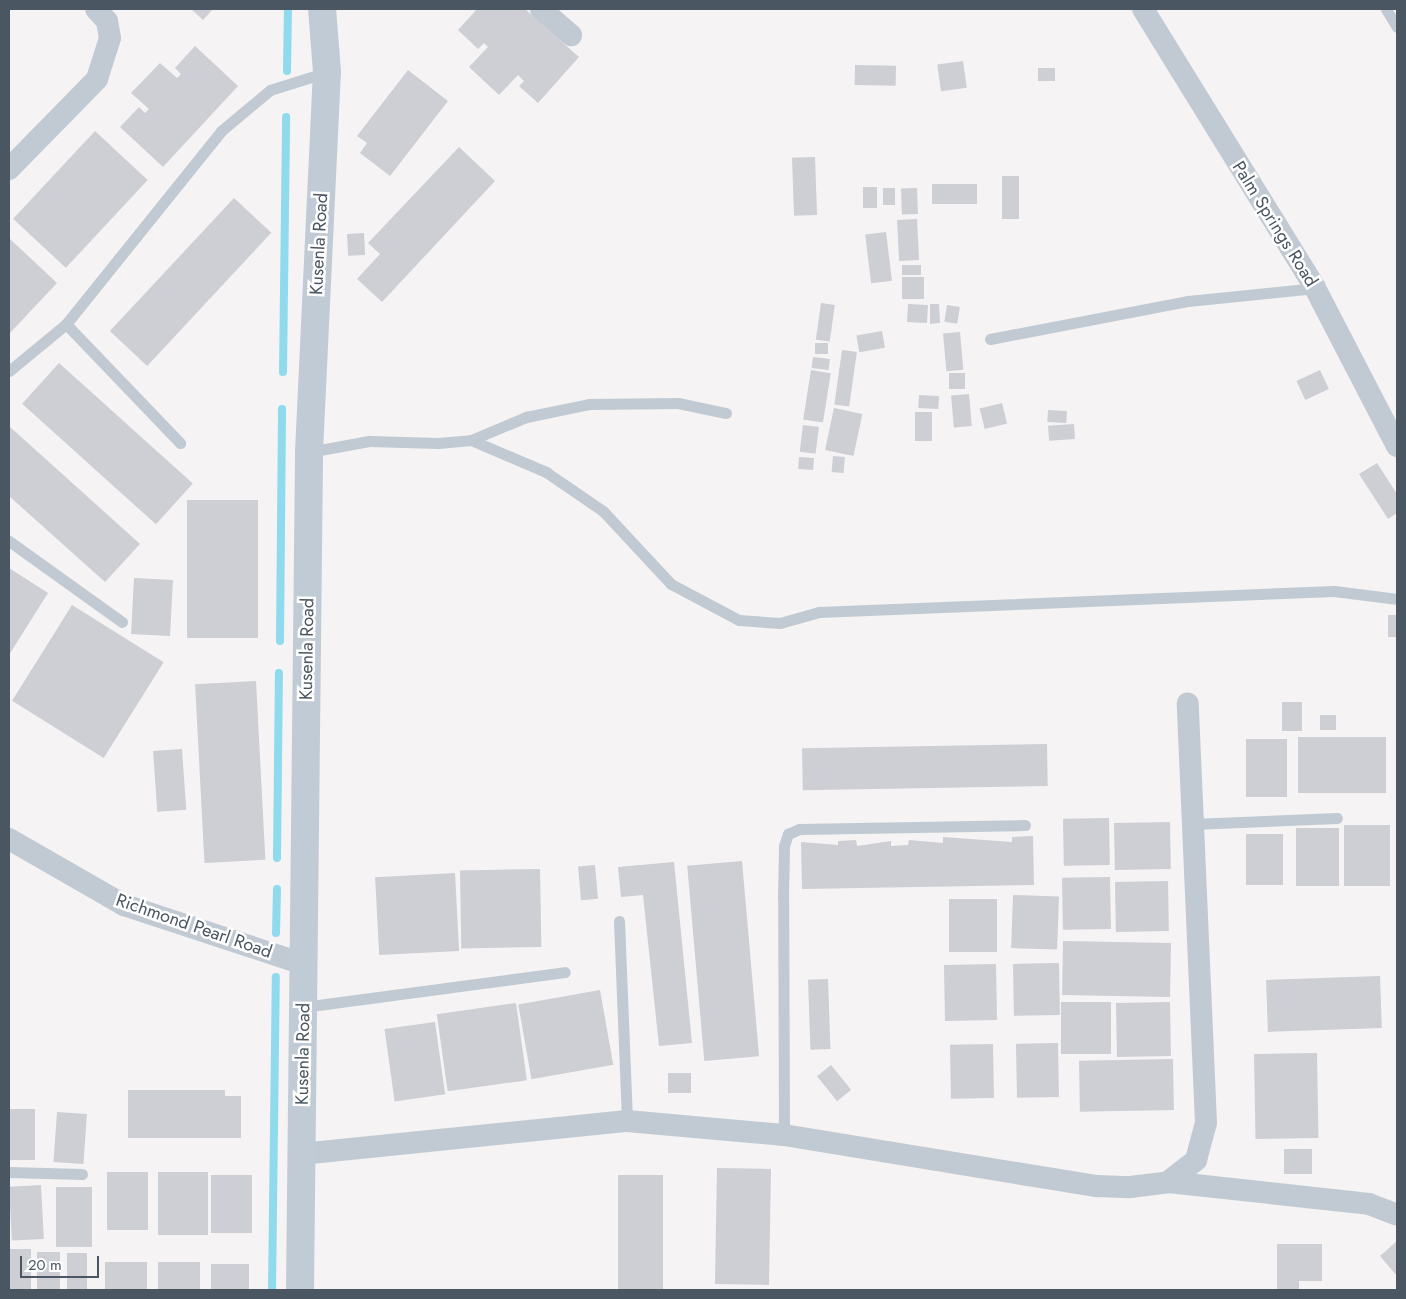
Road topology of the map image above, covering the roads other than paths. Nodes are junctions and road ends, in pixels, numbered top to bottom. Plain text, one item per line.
1 (96, 9) edge
2 (322, 9) edge
3 (540, 9) edge
4 (1143, 9) edge
5 (1386, 9) edge
6 (1397, 28) edge
7 (571, 35) dead end
8 (327, 72) junction
9 (9, 169) edge
10 (1315, 288) junction
11 (66, 324) junction
12 (990, 339) dead end
13 (9, 371) edge
14 (726, 413) dead end
15 (471, 440) junction
16 (180, 443) dead end
17 (1397, 446) edge
18 (309, 452) junction
19 (9, 541) edge
20 (1397, 599) edge
21 (122, 622) dead end
22 (1188, 703) dead end
23 (1337, 818) dead end
24 (1193, 824) junction
25 (1026, 825) dead end
26 (9, 839) edge
27 (619, 921) dead end
28 (303, 964) junction
29 (565, 972) dead end
30 (303, 1006) junction
31 (627, 1121) junction
32 (784, 1136) junction
33 (301, 1154) junction
34 (9, 1172) edge
35 (82, 1174) dead end
36 (1168, 1182) junction
37 (1397, 1216) edge
38 (300, 1290) edge

1 - 9 street
2 - 8 main road, Kusenla Road
3 - 7 street
4 - 10 street, Palm Springs Road
5 - 6 lane
8 - 11 lane
8 - 18 main road, Kusenla Road
10 - 12 lane
10 - 17 street, Palm Springs Road
11 - 13 lane
11 - 16 lane
14 - 15 lane
15 - 18 lane
15 - 20 lane
18 - 28 main road, Kusenla Road
19 - 21 lane
22 - 24 street
23 - 24 lane
24 - 36 street
25 - 32 lane
26 - 28 street, Richmond Pearl Road
27 - 31 lane
28 - 30 main road, Kusenla Road
29 - 30 lane
30 - 33 main road, Kusenla Road
31 - 32 street
31 - 33 street
32 - 36 street
33 - 38 main road, Kusenla Road
34 - 35 lane
36 - 37 street

